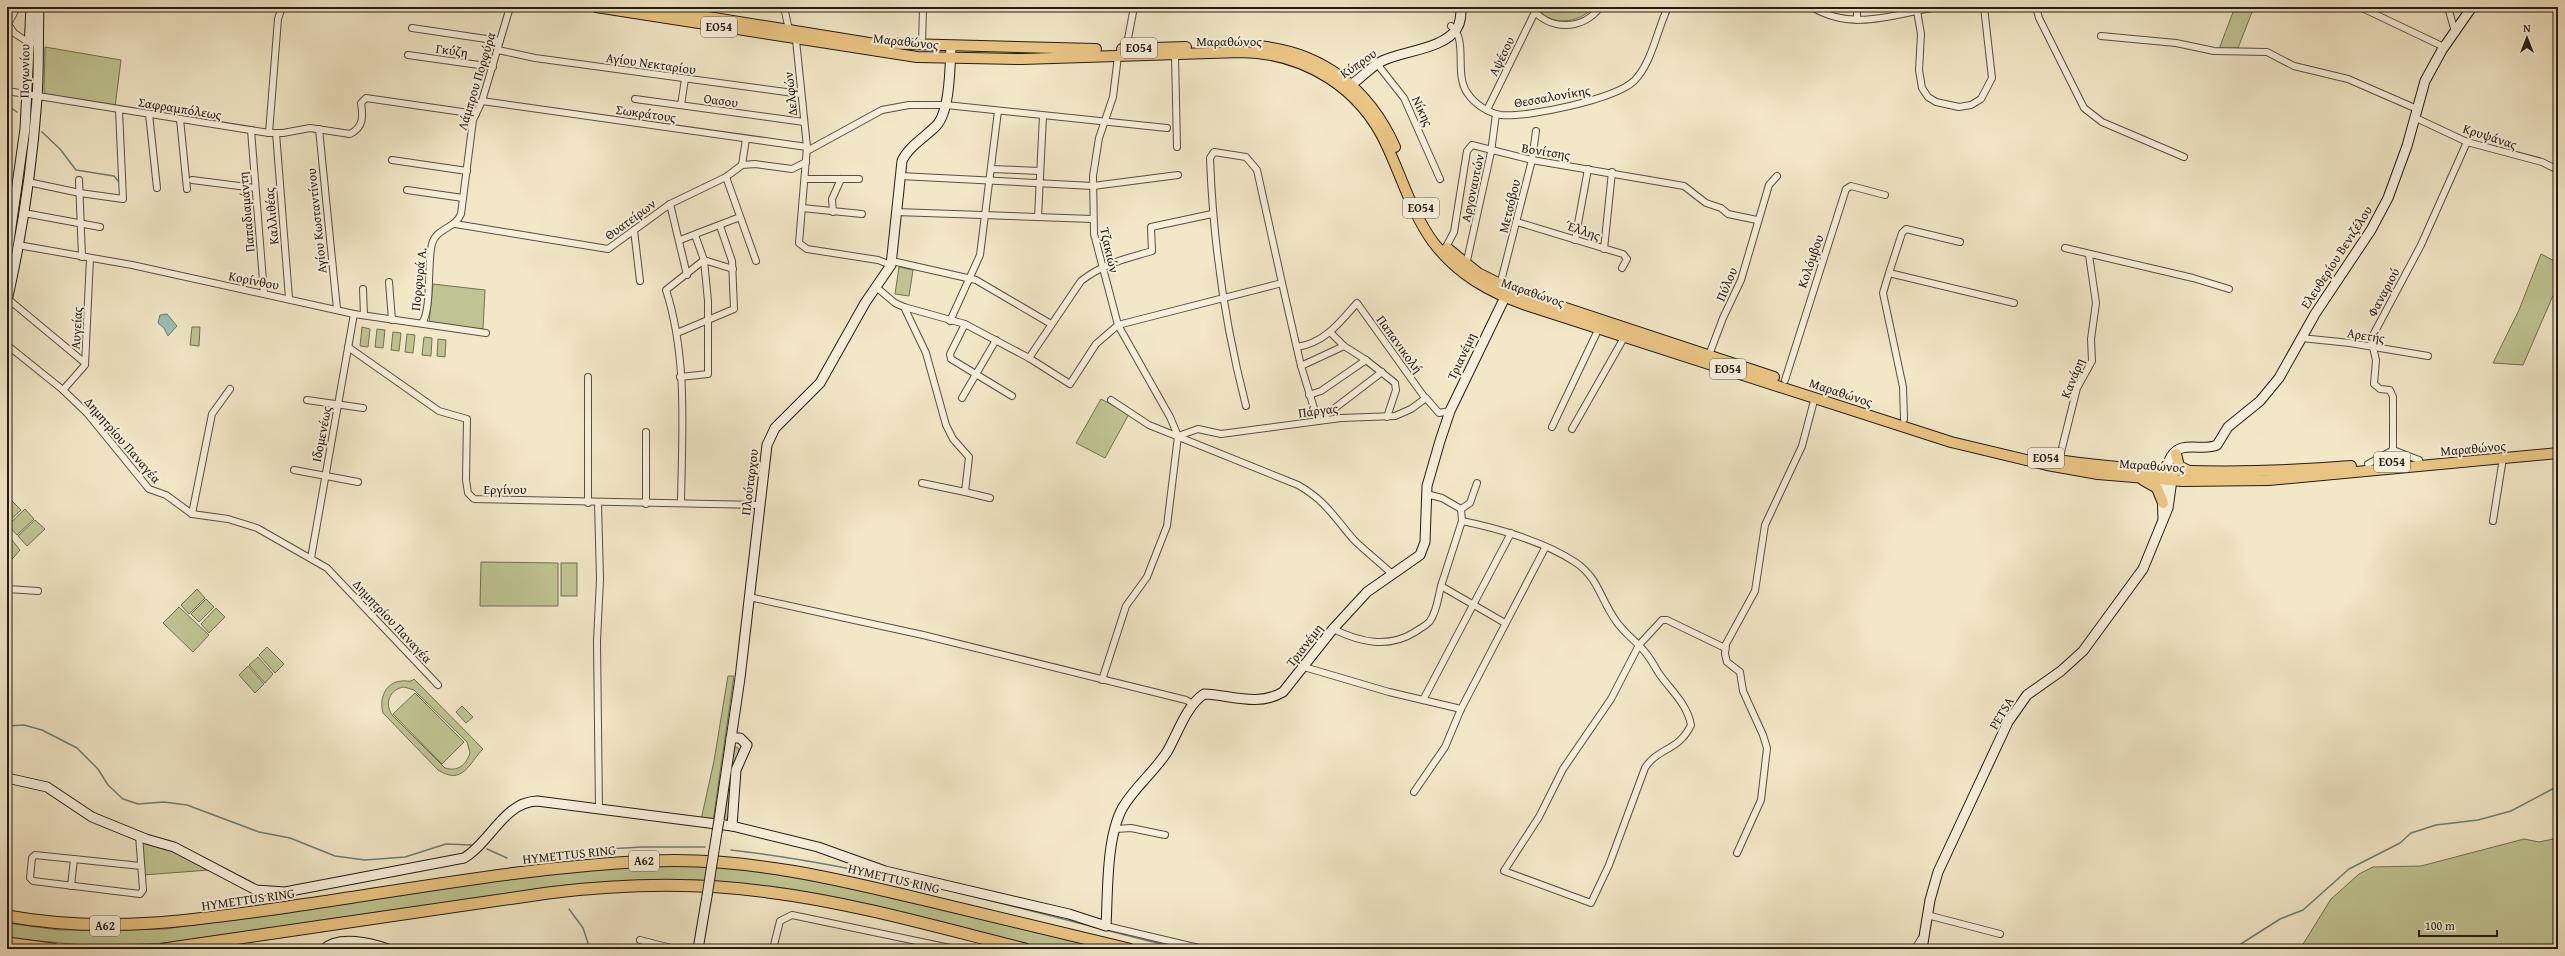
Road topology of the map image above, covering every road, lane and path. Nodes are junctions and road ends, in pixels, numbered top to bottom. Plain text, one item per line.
1 (17, 7) edge
2 (31, 7) edge
3 (39, 7) edge
4 (282, 7) edge
5 (510, 7) edge
6 (515, 7) edge
7 (596, 7) edge
8 (647, 7) edge
9 (784, 7) edge
10 (923, 7) edge
11 (1134, 7) edge
12 (1455, 7) edge
13 (1461, 7) edge
14 (1600, 7) edge
15 (1668, 7) edge
16 (1812, 7) edge
17 (1857, 7) edge
18 (1937, 7) edge
19 (1984, 7) edge
20 (2036, 7) edge
21 (2042, 7) edge
22 (2067, 7) edge
23 (2360, 7) edge
24 (2448, 7) edge
25 (2472, 7) edge
26 (2550, 7) edge
27 (1533, 10) edge
28 (1917, 11) junction
29 (2558, 11) edge
30 (507, 15) junction
31 (1857, 20) junction
32 (412, 28) dead end
33 (1453, 28) junction
34 (789, 30) junction
35 (2455, 32) junction
36 (2101, 36) dead end
37 (500, 40) junction
38 (796, 40) junction
39 (31, 44) junction
40 (922, 45) junction
41 (2444, 47) junction
42 (498, 50) junction
43 (1122, 52) junction
44 (950, 54) junction
45 (1174, 54) junction
46 (408, 55) dead end
47 (1376, 61) junction
48 (493, 67) junction
49 (685, 78) junction
50 (1348, 85) junction
51 (7, 91) edge
52 (801, 94) junction
53 (27, 95) junction
54 (37, 97) junction
55 (635, 99) dead end
56 (482, 102) junction
57 (681, 106) junction
58 (946, 106) junction
59 (2417, 109) junction
60 (119, 110) junction
61 (1487, 110) junction
62 (998, 111) junction
63 (149, 114) junction
64 (476, 114) junction
65 (1496, 114) junction
66 (1043, 116) junction
67 (2416, 118) junction
68 (180, 119) junction
69 (804, 122) junction
70 (1106, 124) junction
71 (1167, 128) dead end
72 (319, 129) junction
73 (251, 130) junction
74 (1536, 131) dead end
75 (273, 133) junction
76 (746, 138) junction
77 (2467, 142) junction
78 (1178, 147) dead end
79 (807, 149) junction
80 (1491, 152) junction
81 (2184, 157) dead end
82 (392, 160) dead end
83 (1532, 160) junction
84 (806, 162) junction
85 (742, 164) junction
86 (991, 169) junction
87 (1588, 169) junction
88 (2558, 170) edge
89 (467, 171) junction
90 (1040, 171) junction
91 (1612, 172) junction
92 (1178, 175) dead end
93 (900, 176) junction
94 (1777, 176) dead end
95 (726, 177) junction
96 (805, 179) junction
97 (841, 179) junction
98 (859, 179) dead end
99 (1440, 179) dead end
100 (79, 180) dead end
101 (192, 180) dead end
102 (990, 181) junction
103 (28, 182) junction
104 (1040, 184) junction
105 (1093, 186) junction
106 (156, 188) dead end
107 (255, 188) junction
108 (188, 189) dead end
109 (407, 190) dead end
110 (80, 193) junction
111 (1885, 195) dead end
112 (463, 198) junction
113 (670, 204) junction
114 (802, 208) junction
115 (833, 212) junction
116 (896, 212) junction
117 (24, 213) junction
118 (862, 214) dead end
119 (1212, 214) junction
120 (986, 215) junction
121 (740, 217) junction
122 (1038, 217) junction
123 (1092, 219) junction
124 (1757, 220) junction
125 (1518, 222) junction
126 (81, 224) junction
127 (455, 224) junction
128 (720, 226) junction
129 (100, 227) dead end
130 (634, 230) junction
131 (695, 235) junction
132 (680, 240) junction
133 (1575, 240) junction
134 (1960, 242) dead end
135 (12, 244) edge
136 (1446, 247) junction
137 (2065, 248) dead end
138 (1604, 249) junction
139 (7, 255) edge
140 (2089, 255) junction
141 (82, 257) junction
142 (90, 258) junction
143 (704, 260) junction
144 (756, 261) dead end
145 (892, 263) junction
146 (1102, 266) junction
147 (1466, 266) junction
148 (1622, 268) dead end
149 (733, 269) junction
150 (1889, 273) junction
151 (687, 275) junction
152 (970, 278) junction
153 (640, 281) dead end
154 (389, 282) dead end
155 (1282, 283) junction
156 (876, 287) junction
157 (363, 289) dead end
158 (2229, 289) dead end
159 (1503, 291) junction
160 (264, 293) junction
161 (289, 298) junction
162 (1224, 299) junction
163 (7, 300) edge
164 (2014, 303) dead end
165 (904, 308) junction
166 (337, 310) junction
167 (354, 314) junction
168 (364, 315) junction
169 (392, 320) junction
170 (708, 320) junction
171 (950, 321) junction
172 (422, 323) junction
173 (965, 324) junction
174 (1051, 324) junction
175 (1118, 325) junction
176 (1600, 328) junction
177 (486, 333) dead end
178 (677, 333) junction
179 (1330, 333) junction
180 (1625, 336) junction
181 (2301, 338) junction
182 (996, 340) junction
183 (7, 345) edge
184 (1344, 346) junction
185 (2372, 346) junction
186 (348, 347) junction
187 (1297, 347) junction
188 (1709, 355) junction
189 (2428, 356) dead end
190 (1029, 358) junction
191 (1366, 360) junction
192 (85, 363) junction
193 (1301, 366) junction
194 (1382, 372) junction
195 (976, 374) junction
196 (588, 376) dead end
197 (680, 377) junction
198 (1785, 380) junction
199 (230, 389) dead end
200 (63, 390) junction
201 (1309, 395) junction
202 (1012, 396) dead end
203 (1815, 397) junction
204 (962, 398) dead end
205 (1425, 398) junction
206 (307, 400) dead end
207 (1111, 400) dead end
208 (338, 404) junction
209 (1246, 406) dead end
210 (363, 408) dead end
211 (1450, 411) junction
212 (1387, 417) junction
213 (1904, 419) junction
214 (1318, 421) junction
215 (1552, 427) dead end
216 (1572, 429) dead end
217 (646, 432) dead end
218 (1178, 436) junction
219 (2558, 446) edge
220 (2393, 450) junction
221 (2178, 451) junction
222 (2558, 453) edge
223 (2503, 458) junction
224 (2059, 460) junction
225 (2419, 460) junction
226 (2368, 464) junction
227 (294, 470) dead end
228 (2187, 470) junction
229 (2169, 475) junction
230 (324, 476) junction
231 (2137, 478) junction
232 (358, 482) dead end
233 (922, 483) dead end
234 (1477, 483) dead end
235 (965, 492) junction
236 (1426, 494) junction
237 (990, 498) dead end
238 (588, 503) junction
239 (598, 503) junction
240 (681, 503) junction
241 (2163, 503) junction
242 (646, 504) junction
243 (760, 505) junction
244 (1462, 509) junction
245 (192, 514) junction
246 (2163, 519) junction
247 (1462, 521) junction
248 (2493, 521) dead end
249 (1511, 533) junction
250 (1545, 548) junction
251 (311, 558) junction
252 (1393, 575) junction
253 (1441, 586) junction
254 (7, 588) edge
255 (38, 591) dead end
256 (749, 597) junction
257 (1471, 605) junction
258 (1505, 623) junction
259 (1333, 629) junction
260 (1639, 645) junction
261 (1725, 648) junction
262 (1304, 668) junction
263 (1102, 680) junction
264 (438, 685) dead end
265 (1423, 700) junction
266 (1193, 704) junction
267 (1462, 709) junction
268 (731, 738) junction
269 (7, 778) edge
270 (1414, 792) dead end
271 (599, 809) junction
272 (732, 826) junction
273 (1116, 829) junction
274 (1165, 835) dead end
275 (138, 836) junction
276 (1738, 853) dead end
277 (74, 858) junction
278 (141, 866) junction
279 (71, 886) junction
280 (7, 907) edge
281 (1927, 915) junction
282 (7, 916) edge
283 (57, 924) junction
284 (1106, 926) junction
285 (1925, 932) junction
286 (2000, 934) dead end
287 (250, 938) junction
288 (640, 940) dead end
289 (7, 943) edge
290 (53, 949) edge
291 (164, 949) edge
292 (203, 949) edge
293 (324, 949) edge
294 (388, 949) edge
295 (675, 949) edge
296 (698, 949) edge
297 (774, 949) edge
298 (955, 949) edge
299 (1025, 949) edge
300 (1128, 949) edge
301 (1202, 949) edge
302 (1915, 949) edge
303 (1922, 949) edge

1 - 39 street
2 - 39 street, Πογωνίου
3 - 54 street, Πογωνίου
4 - 75 street, Καλλιθέας
5 - 30 street, Λάμπρου Πορφύρα
6 - 30 street, Λάμπρου Πορφύρα
7 - 38 main road, Μαραθώνος / ΕΟ54
8 - 34 main road, Μαραθώνος / ΕΟ54
9 - 34 street
10 - 40 street
11 - 43 street, Τζακιών
12 - 33 street
13 - 33 street
14 - 27 street
15 - 65 street, Θεσσαλονίκης
16 - 31 street
17 - 31 street
18 - 28 street
19 - 28 street
20 - 81 street
21 - 22 street
23 - 41 street
24 - 35 street
25 - 35 street, Ελευθερίου Βενιζέλου
26 - 29 street
27 - 61 street, Αψέσου
28 - 31 street
30 - 37 street, Λάμπρου Πορφύρα
32 - 37 street
33 - 47 street, Κύπρου
33 - 61 street, Θεσσαλονίκης
34 - 40 main road, Μαραθώνος / ΕΟ54
35 - 41 street, Ελευθερίου Βενιζέλου
36 - 59 street
37 - 42 street, Λάμπρου Πορφύρα
38 - 44 main road, Μαραθώνος / ΕΟ54
38 - 52 street, Δελφών
39 - 53 street, Πογωνίου
40 - 44 main road, Μαραθώνος / ΕΟ54
41 - 59 street, Ελευθερίου Βενιζέλου
42 - 48 street, Λάμπρου Πορφύρα
42 - 49 street, Αγίου Νεκταρίου
43 - 44 main road, Μαραθώνος / ΕΟ54
43 - 44 main road, Μαραθώνος / ΕΟ54
43 - 45 main road, Μαραθώνος / ΕΟ54
43 - 50 main road, Μαραθώνος / ΕΟ54
43 - 70 street, Τζακιών
44 - 58 street, Πλούταρχου
45 - 50 main road, Μαραθώνος / ΕΟ54
45 - 78 street
46 - 48 street, Γκύζη
47 - 50 street, Κύπρου
47 - 99 street, Νίκης
48 - 56 street, Λάμπρου Πορφύρα
49 - 52 street, Αγίου Νεκταρίου
49 - 57 street
50 - 136 main road, Μαραθώνος / ΕΟ54
50 - 159 main road, Μαραθώνος / ΕΟ54
51 - 53 street
52 - 69 street, Δελφών
53 - 54 street, Σαφραμπόλεως
53 - 135 street, Πογωνίου
54 - 60 street, Σαφραμπόλεως
54 - 103 street, Πογωνίου
55 - 57 street, Οασου
56 - 64 street, Λάμπρου Πορφύρα
56 - 76 street, Σωκράτους
57 - 69 street, Οασου
58 - 62 street
58 - 79 street
58 - 93 street, Πλούταρχου
59 - 67 street, Ελευθερίου Βενιζέλου
60 - 63 street, Σαφραμπόλεως
60 - 110 street
61 - 65 street, Θεσσαλονίκης
62 - 66 street
62 - 86 street
63 - 68 street, Σαφραμπόλεως
63 - 106 street
64 - 72 street, Σαφραμπόλεως
64 - 89 street, Λάμπρου Πορφύρα
65 - 80 street, Αργοναυτών
66 - 70 street
66 - 90 street
67 - 77 street, Κρυψάνας
67 - 181 street, Ελευθερίου Βενιζέλου
68 - 73 street, Σαφραμπόλεως
68 - 108 street
69 - 79 street, Δελφών
70 - 71 street
70 - 105 street, Τζακιών
72 - 75 street, Σαφραμπόλεως
72 - 166 street, Αγίου Κωσταντίνου
73 - 75 street, Σαφραμπόλεως
73 - 107 street, Παπαδιαμάντη
74 - 83 street, Μετσόβου
75 - 161 street, Καλλιθέας
76 - 79 street, Σωκράτους
76 - 85 street
77 - 88 street, Κρυψάνας
77 - 185 street, Φαναριού
79 - 84 street, Δελφών
80 - 83 street, Βονίτσης
80 - 136 street, Βονίτσης
80 - 147 street, Αργοναυτών
82 - 89 street
83 - 87 street, Βονίτσης
83 - 125 street, Μετσόβου
84 - 85 street
84 - 96 street, Δελφών
85 - 95 street, Θυατείρων
86 - 90 street
86 - 102 street
87 - 91 street, Βονίτσης
87 - 133 street
89 - 112 street, Λάμπρου Πορφύρα
90 - 104 street
91 - 124 street, Βονίτσης
91 - 138 street
92 - 105 street
93 - 102 street
93 - 116 street, Πλούταρχου
94 - 124 street, Πύλου
95 - 113 street, Θυατείρων
95 - 121 street
96 - 97 street
96 - 114 street, Δελφών
97 - 98 street
97 - 115 street
100 - 110 street
101 - 107 street
102 - 104 street
102 - 120 street
103 - 110 street
103 - 117 street, Πογωνίου
104 - 105 street
104 - 122 street
105 - 123 street, Τζακιών
107 - 160 street, Παπαδιαμάντη
109 - 112 street
110 - 126 street
111 - 198 street, Κολόμβου
112 - 127 street, Λάμπρου Πορφύρα
113 - 130 street, Θυατείρων
113 - 132 street
114 - 115 street
114 - 145 street, Δελφών
115 - 118 street
116 - 120 street
116 - 145 street, Πλούταρχου
117 - 126 street
117 - 135 street, Πογωνίου
119 - 146 street
119 - 155 street
119 - 162 street
120 - 122 street
120 - 152 street
121 - 128 street
121 - 144 street
122 - 123 street
123 - 146 street, Τζακιών
124 - 188 street, Πύλου
125 - 133 street, Έλλης
125 - 159 street, Μετσόβου
126 - 129 street
126 - 141 street
127 - 130 street, Θυατείρων
127 - 172 street, Πορφυρά Α.
128 - 131 street
128 - 149 street
130 - 153 street
131 - 132 street
131 - 143 street
132 - 151 street
133 - 138 street, Έλλης
134 - 150 street
135 - 139 street, Πογωνίου
135 - 141 street, Κορίνθου
135 - 163 street, Πογωνίου
136 - 147 main road, Μαραθώνος / ΕΟ54
137 - 140 street
138 - 148 street, Έλλης
140 - 158 street
140 - 224 street, Κανάρη
141 - 142 street, Κορίνθου
142 - 160 street, Κορίνθου
142 - 192 street, Αυγείας
143 - 149 street
143 - 151 street
143 - 170 street
145 - 152 street, Δελφών
145 - 156 street, Πλούταρχου
146 - 174 street
146 - 175 street, Τζακιών
147 - 159 main road, Μαραθώνος / ΕΟ54
149 - 170 street
150 - 164 street
150 - 213 street
151 - 178 street
152 - 171 street
152 - 174 street, Δελφών
154 - 169 street
155 - 162 street
155 - 187 street
156 - 165 street
156 - 243 street, Πλούταρχου
157 - 168 street
159 - 176 main road, Μαραθώνος / ΕΟ54
159 - 188 main road, Μαραθώνος / ΕΟ54
159 - 211 street, Τριανέμη
160 - 161 street, Κορίνθου
161 - 166 street, Κορίνθου
162 - 175 street
162 - 209 street
163 - 192 street
165 - 171 street
165 - 235 street
166 - 167 street, Κορίνθου
167 - 168 street, Κορίνθου
167 - 186 street, Ιδομενέως
168 - 169 street, Κορίνθου
169 - 172 street, Κορίνθου
170 - 178 street
170 - 197 street
171 - 173 street
172 - 177 street, Κορίνθου
173 - 182 street
173 - 195 street
174 - 190 street
175 - 190 street
175 - 218 street, Τζακιών
176 - 180 main road, Μαραθώνος / ΕΟ54
176 - 215 street
178 - 197 street
179 - 184 street
179 - 187 street
179 - 205 street, Παπανικολή
180 - 203 main road, Μαραθώνος / ΕΟ54
180 - 216 street
181 - 185 street, Αρετής
181 - 221 street, Ελευθερίου Βενιζέλου
182 - 190 street
182 - 195 street
183 - 200 street, Δημητρίου Παναγέα
184 - 191 street
184 - 193 street
185 - 189 street, Αρετής
185 - 220 street, Φαναριού
186 - 208 street, Ιδομενέως
186 - 238 street, Εργίνου
187 - 193 street
188 - 198 main road, Μαραθώνος / ΕΟ54
191 - 194 street
191 - 201 street
192 - 200 street, Αυγείας
193 - 201 street
194 - 212 street
194 - 214 street
195 - 202 street
195 - 204 street
196 - 238 street
197 - 240 street
198 - 213 main road, Μαραθώνος / ΕΟ54
199 - 245 street
200 - 245 street, Δημητρίου Παναγέα
201 - 214 street
203 - 231 main road, Μαραθώνος / ΕΟ54
203 - 261 street
205 - 211 street
205 - 212 street, Πάργας
206 - 208 street
207 - 218 street
208 - 210 street
208 - 230 street, Ιδομενέως
211 - 236 street, Τριανέμη
212 - 214 street, Πάργας
213 - 224 main road, Μαραθώνος / ΕΟ54
214 - 218 street, Πάργας
217 - 242 street
218 - 252 street
218 - 263 street
219 - 225 main road, Μαραθώνος / ΕΟ54
220 - 225 street
220 - 226 street
221 - 228 main road
221 - 229 street
222 - 223 main road, Μαραθώνος / ΕΟ54
223 - 229 main road, Μαραθώνος / ΕΟ54
223 - 248 street
224 - 229 main road, Μαραθώνος / ΕΟ54
225 - 226 main road, Μαραθώνος / ΕΟ54
226 - 228 main road, Μαραθώνος / ΕΟ54
227 - 230 street
228 - 229 main road, Μαραθώνος / ΕΟ54
229 - 231 main road, Μαραθώνος / ΕΟ54
229 - 241 street
229 - 246 street, PETSA
230 - 232 street
230 - 251 street, Ιδομενέως
231 - 241 main road
233 - 235 street
234 - 244 street
235 - 237 street
236 - 244 street
236 - 252 street, Τριανέμη
238 - 239 street, Εργίνου
239 - 242 street, Εργίνου
239 - 271 street
240 - 242 street, Εργίνου
240 - 243 street, Εργίνου
241 - 246 street
243 - 256 street, Πλούταρχου
244 - 247 street
245 - 251 street, Δημητρίου Παναγέα
246 - 281 street, PETSA
247 - 249 street
247 - 253 street
249 - 250 street
249 - 257 street
250 - 258 street
250 - 260 street
251 - 264 street, Δημητρίου Παναγέα
252 - 259 street, Τριανέμη
253 - 257 street
253 - 259 street
254 - 255 street
256 - 263 street
256 - 268 street, Πλούταρχου
257 - 258 street
257 - 265 street
258 - 267 street
259 - 262 street, Τριανέμη
260 - 260 street
260 - 261 street
261 - 276 street
262 - 265 street
262 - 266 street, Τριανέμη
263 - 266 street
265 - 267 street
266 - 273 street
267 - 270 street
268 - 272 street
268 - 296 street, Πλούταρχου, bridge
269 - 275 street
271 - 272 street
271 - 275 street
272 - 284 street
273 - 274 street
273 - 284 street
275 - 278 street
277 - 278 street
277 - 279 street
277 - 279 street
278 - 279 street
280 - 283 highway
281 - 285 street, PETSA
281 - 286 street
282 - 283 highway, HYMETTUS RING / Α62
283 - 300 highway, HYMETTUS RING / Α62
284 - 301 street
285 - 302 street, PETSA
285 - 303 street, PETSA
287 - 291 highway, Α62
287 - 292 highway
287 - 299 highway, Α62
288 - 295 street
289 - 290 highway
293 - 294 street
297 - 298 street

